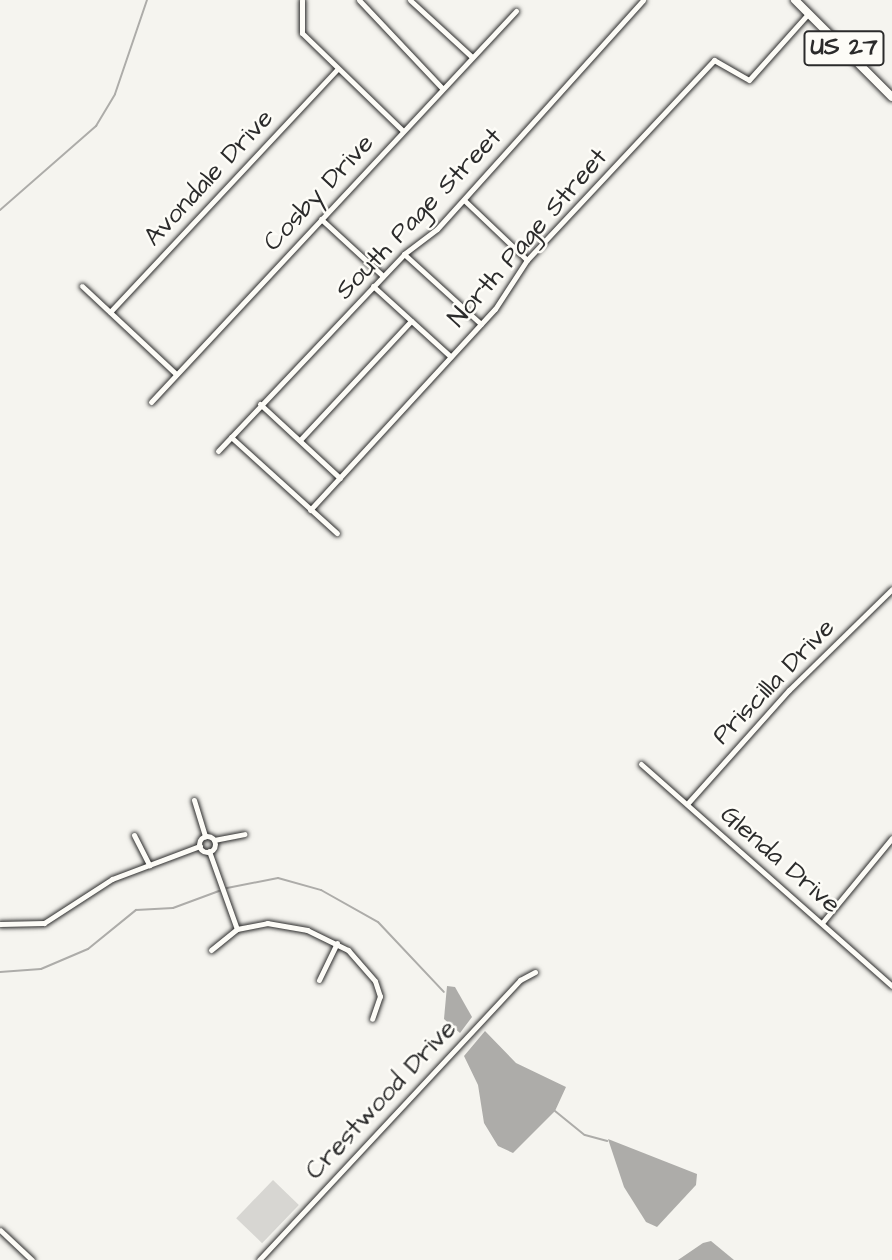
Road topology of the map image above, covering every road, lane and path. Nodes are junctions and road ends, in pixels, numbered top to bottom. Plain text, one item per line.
1 (302, 0) edge
2 (359, 0) edge
3 (410, 0) edge
4 (643, 0) edge
5 (795, 0) edge
6 (516, 11) dead end
7 (809, 13) junction
8 (472, 57) junction
9 (337, 69) junction
10 (442, 88) junction
11 (892, 97) edge
12 (402, 130) junction
13 (464, 200) junction
14 (321, 219) junction
15 (404, 254) junction
16 (527, 260) junction
17 (383, 276) junction
18 (82, 286) dead end
19 (373, 286) junction
20 (110, 312) junction
21 (411, 321) junction
22 (481, 324) junction
23 (451, 357) junction
24 (176, 374) junction
25 (151, 402) dead end
26 (261, 404) junction
27 (231, 437) junction
28 (300, 440) junction
29 (218, 451) dead end
30 (340, 478) junction
31 (310, 510) junction
32 (337, 533) dead end
33 (892, 589) edge
34 (641, 764) dead end
35 (194, 800) dead end
36 (687, 804) junction
37 (244, 834) dead end
38 (134, 835) dead end
39 (205, 836) junction
40 (892, 838) edge
41 (214, 841) junction
42 (200, 846) junction
43 (209, 851) junction
44 (149, 865) junction
45 (822, 923) junction
46 (0, 924) edge
47 (237, 929) junction
48 (337, 943) junction
49 (211, 950) dead end
50 (535, 972) dead end
51 (319, 980) dead end
52 (892, 986) edge
53 (372, 1019) dead end
54 (0, 1230) edge
55 (32, 1260) edge
56 (260, 1260) edge

1 - 9 street
2 - 10 street
3 - 8 street
4 - 13 street, South Page Street
5 - 7 highway, US 27
6 - 8 street, Cosby Drive
7 - 11 highway, US 27
7 - 16 street, North Page Street
8 - 10 street, Cosby Drive
9 - 12 street
9 - 20 street, Avondale Drive
10 - 12 street, Cosby Drive
12 - 14 street, Cosby Drive
13 - 15 street, South Page Street
13 - 16 street
14 - 17 street
14 - 24 street, Cosby Drive
15 - 17 street, South Page Street
15 - 22 street
16 - 22 street, North Page Street
17 - 19 street, South Page Street
18 - 20 street
19 - 21 street
19 - 26 street, South Page Street
20 - 24 street
21 - 23 street
21 - 28 street
22 - 23 street, North Page Street
23 - 30 street, North Page Street
24 - 25 street, Cosby Drive
26 - 27 street, South Page Street
26 - 28 street
27 - 29 street, South Page Street
27 - 31 street
28 - 30 street
30 - 31 street, North Page Street
31 - 32 street
33 - 36 street, Priscilla Drive
34 - 36 street, Glenda Drive
35 - 39 street
36 - 45 street, Glenda Drive
37 - 41 street
38 - 44 street
39 - 41 street
39 - 42 street
40 - 45 street
41 - 43 street
42 - 43 street
42 - 44 street
43 - 47 street
44 - 46 street
45 - 52 street, Glenda Drive
47 - 48 street
47 - 49 street
48 - 51 street
48 - 53 street
50 - 56 street, Crestwood Drive
54 - 55 street

